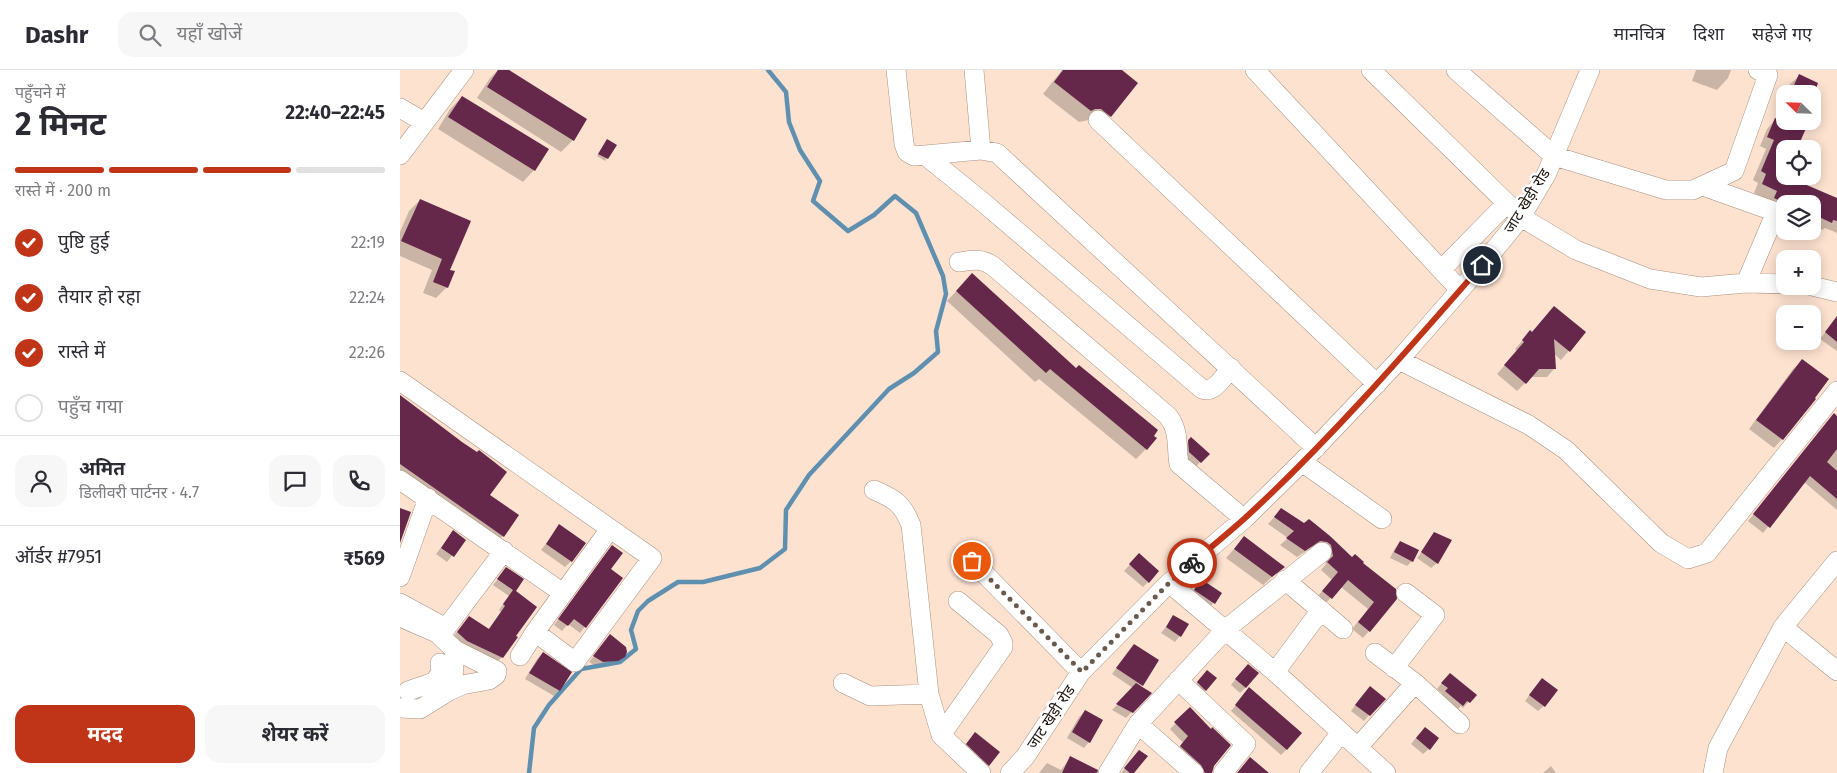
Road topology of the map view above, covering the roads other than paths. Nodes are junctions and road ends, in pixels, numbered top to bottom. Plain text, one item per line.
1 (464, 70) edge
2 (896, 70) edge
3 (974, 70) edge
4 (1255, 70) edge
5 (1371, 70) edge
6 (1456, 70) edge
7 (1590, 70) edge
8 (1758, 70) edge
9 (400, 108) edge
10 (1098, 120) dead end
11 (424, 122) junction
12 (981, 150) junction
13 (400, 156) edge
14 (926, 156) junction
15 (1554, 156) junction
16 (1703, 186) junction
17 (1506, 203) junction
18 (1521, 217) junction
19 (959, 262) dead end
20 (1441, 270) junction
21 (1746, 283) junction
22 (1776, 284) edge
23 (1821, 288) edge
24 (1460, 290) junction
25 (1837, 292) edge
26 (1399, 360) junction
27 (1231, 368) junction
28 (400, 380) edge
29 (1377, 384) junction
30 (1837, 391) edge
31 (1316, 448) junction
32 (1302, 462) junction
33 (400, 480) edge
34 (874, 490) dead end
35 (428, 498) junction
36 (1382, 518) dead end
37 (1244, 519) junction
38 (610, 529) junction
39 (504, 551) junction
40 (1322, 552) dead end
41 (972, 561) dead end
42 (1837, 561) edge
43 (400, 577) edge
44 (1285, 580) junction
45 (1169, 583) junction
46 (563, 593) junction
47 (1406, 593) dead end
48 (958, 601) dead end
49 (400, 603) edge
50 (1321, 610) junction
51 (400, 616) edge
52 (1782, 627) junction
53 (1226, 629) junction
54 (1343, 629) dead end
55 (534, 632) junction
56 (455, 650) junction
57 (1375, 653) dead end
58 (520, 656) dead end
59 (440, 663) dead end
60 (1394, 668) junction
61 (1837, 671) edge
62 (1082, 672) junction
63 (1275, 672) junction
64 (1178, 680) junction
65 (842, 683) dead end
66 (1415, 683) junction
67 (448, 691) junction
68 (929, 694) junction
69 (404, 697) edge
70 (1138, 724) junction
71 (1460, 724) dead end
72 (1341, 733) junction
73 (942, 736) junction
74 (1358, 747) junction
75 (981, 773) edge
76 (1010, 773) edge
77 (1108, 773) edge
78 (1194, 773) edge
79 (1223, 773) edge
80 (1308, 773) edge
81 (1386, 773) edge
82 (1713, 773) edge

1 - 11 street
2 - 14 street
3 - 12 street
4 - 20 street
5 - 17 street
6 - 15 street
7 - 15 street, जाट खेड़ी रोड
8 - 16 street
9 - 11 street
10 - 29 street
11 - 13 street
12 - 14 street
12 - 27 street
14 - 27 street
15 - 16 street
15 - 18 street, जाट खेड़ी रोड
16 - 21 street
17 - 18 street
17 - 20 street
18 - 21 street
18 - 24 street, जाट खेड़ी रोड
19 - 37 street
20 - 24 street
21 - 22 street
23 - 25 street
24 - 26 street, जाट खेड़ी रोड
26 - 29 street, जाट खेड़ी रोड
26 - 30 street
27 - 31 street
28 - 38 street
29 - 31 street, जाट खेड़ी रोड
31 - 32 street, जाट खेड़ी रोड
32 - 36 street
32 - 37 street, जाट खेड़ी रोड
33 - 35 street
34 - 68 street
35 - 39 street
35 - 43 street
37 - 45 street, जाट खेड़ी रोड
38 - 46 street
38 - 55 street
39 - 46 street
39 - 49 street
40 - 44 street
41 - 62 street
42 - 52 street
44 - 50 street
44 - 53 street
45 - 53 street
45 - 62 street, जाट खेड़ी रोड
46 - 55 street
47 - 60 street
48 - 73 street
50 - 54 street
50 - 63 street
51 - 56 street
52 - 61 street
52 - 82 street
53 - 63 street
53 - 64 street
55 - 58 street
56 - 67 street
56 - 67 street
57 - 60 street
59 - 69 street
60 - 66 street
62 - 76 street, जाट खेड़ी रोड
63 - 72 street
64 - 70 street
64 - 79 street
65 - 68 street
66 - 71 street
66 - 74 street
67 - 69 street
68 - 73 street
70 - 77 street
70 - 78 street
72 - 74 street
72 - 80 street
73 - 75 street
74 - 81 street

